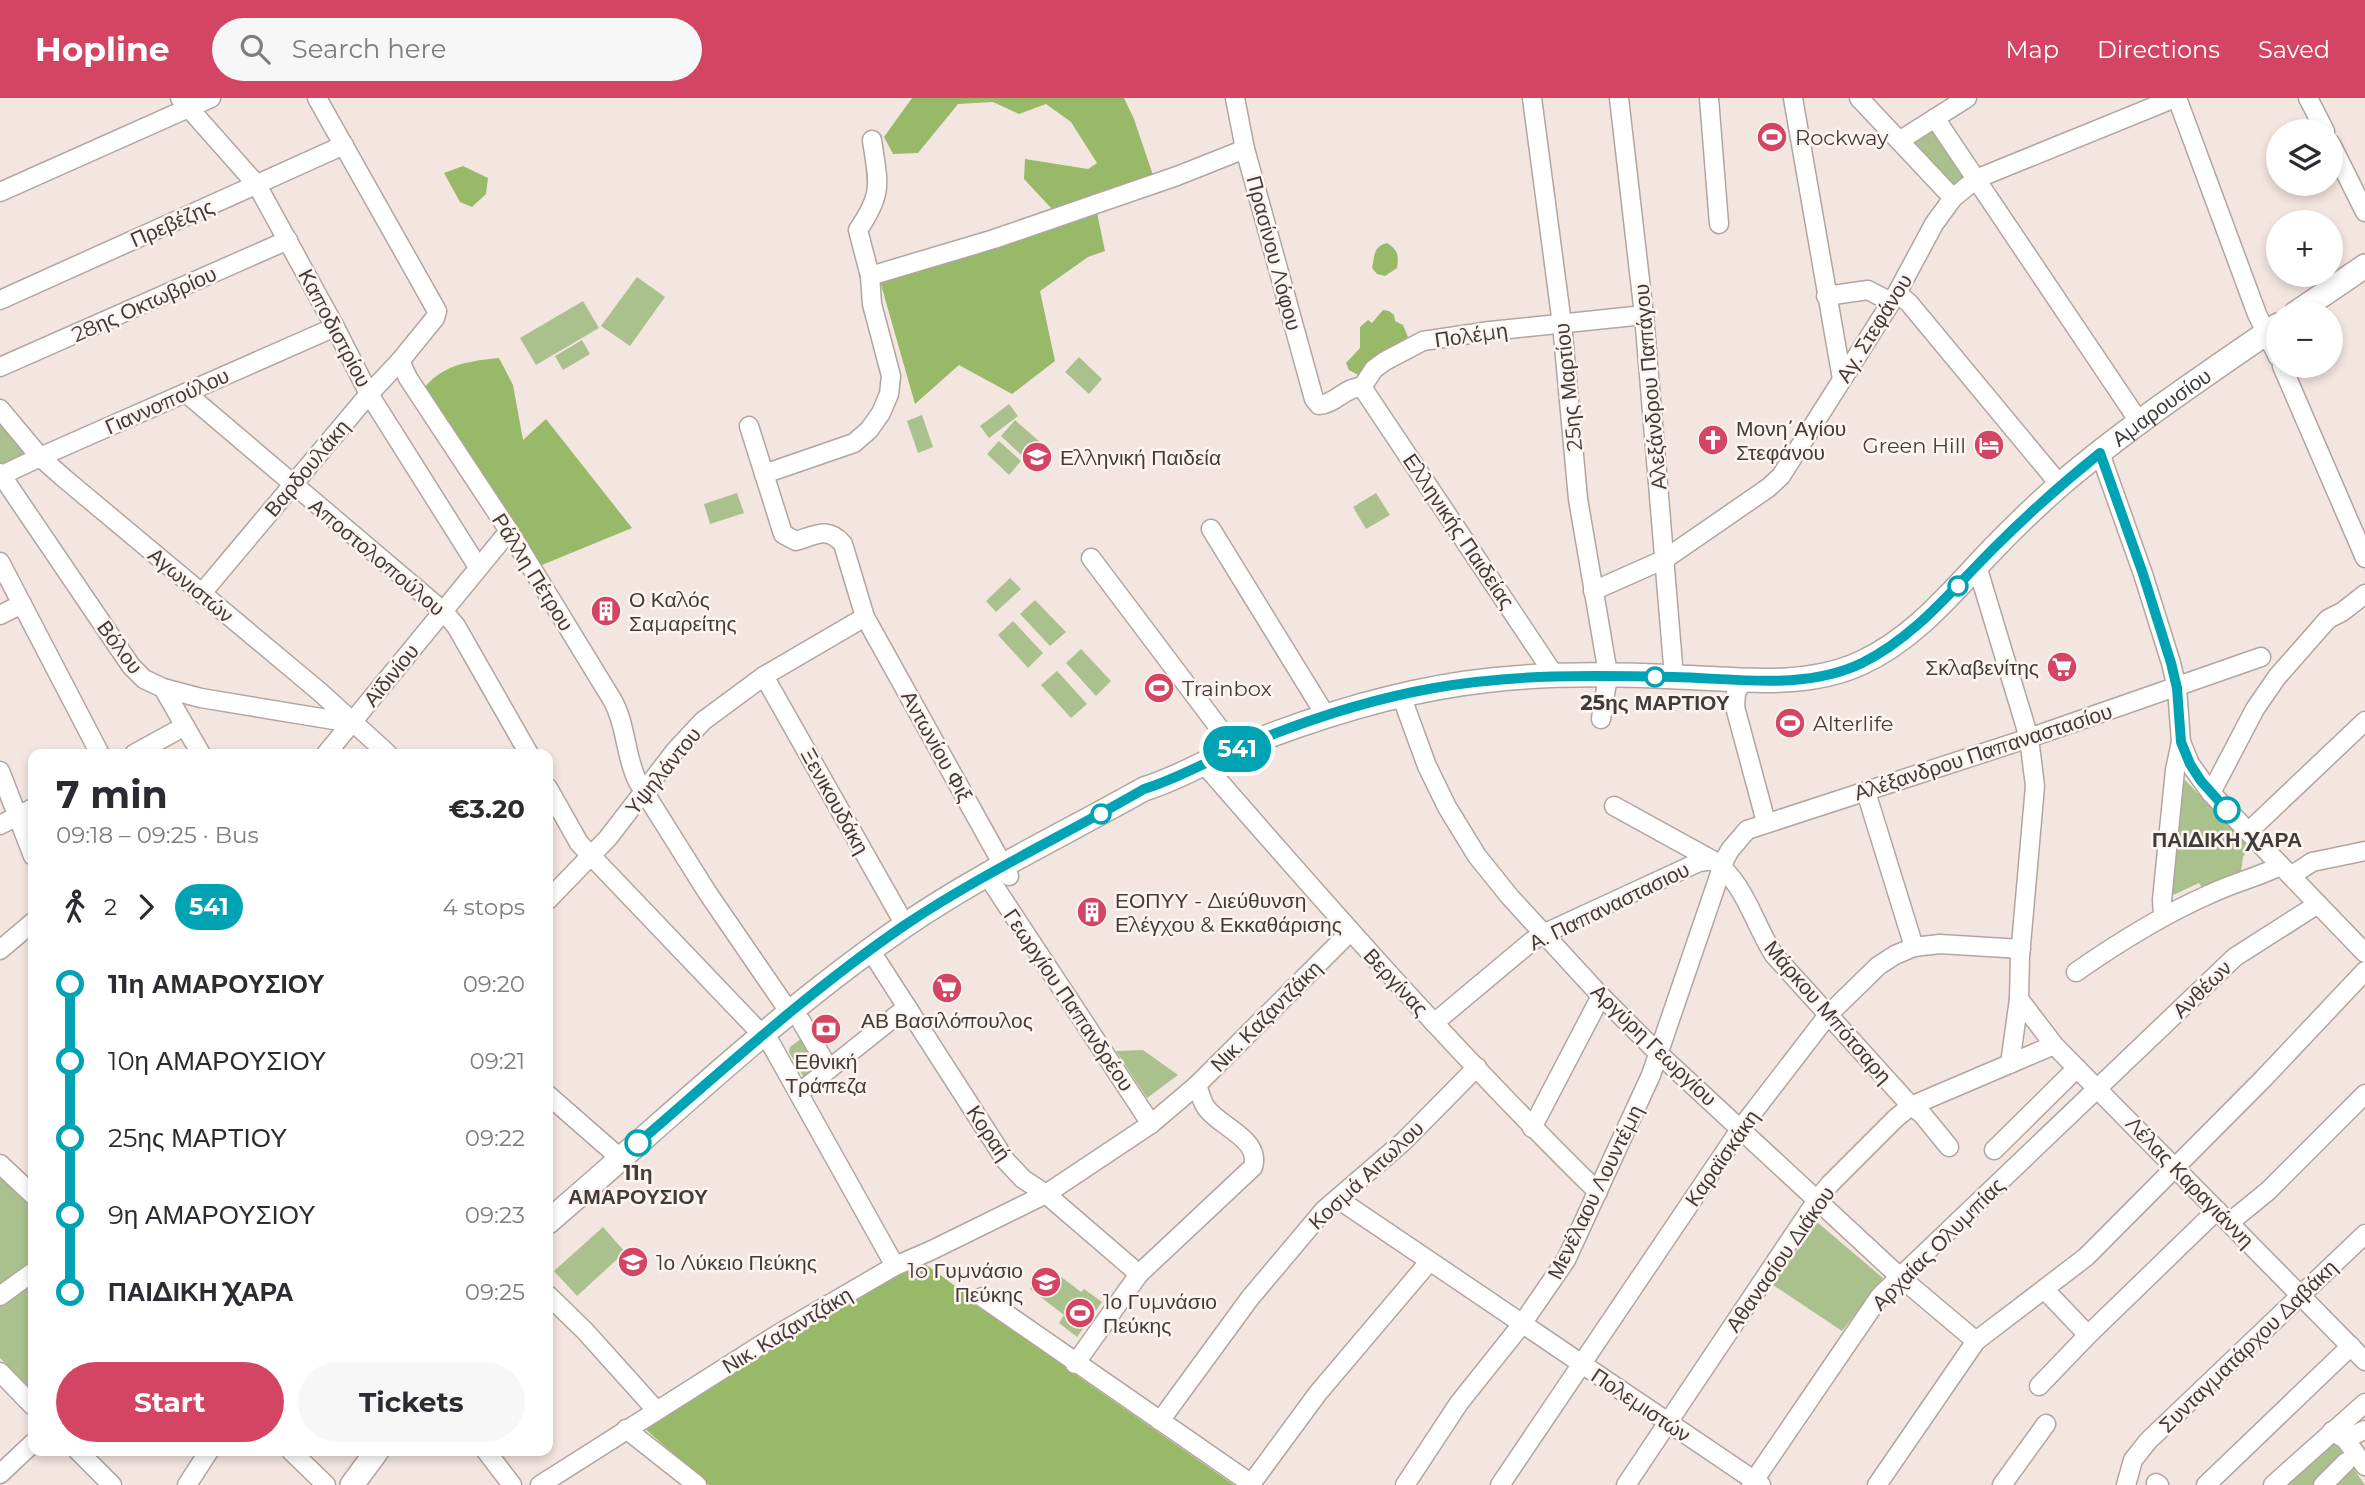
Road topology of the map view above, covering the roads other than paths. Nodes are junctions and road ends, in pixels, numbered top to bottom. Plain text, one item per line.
1 (211, 98) edge
2 (317, 98) edge
3 (1235, 98) edge
4 (1532, 98) edge
5 (1619, 98) edge
6 (1709, 98) edge
7 (1793, 98) edge
8 (1859, 98) edge
9 (1967, 98) edge
10 (2176, 98) edge
11 (2308, 98) edge
12 (185, 103) edge
13 (1935, 118) junction
14 (2319, 119) edge
15 (872, 140) dead end
16 (1899, 141) junction
17 (344, 145) junction
18 (1245, 149) junction
19 (2343, 168) edge
20 (1976, 179) junction
21 (257, 185) junction
22 (0, 192) edge
23 (1953, 198) junction
24 (2365, 212) edge
25 (1718, 224) dead end
26 (288, 240) junction
27 (2365, 266) edge
28 (870, 276) junction
29 (1826, 296) junction
30 (1894, 298) junction
31 (0, 300) edge
32 (2314, 301) edge
33 (1644, 315) junction
34 (2266, 323) edge
35 (1562, 324) junction
36 (335, 327) junction
37 (2266, 333) edge
38 (400, 361) junction
39 (0, 367) edge
40 (2287, 378) edge
41 (1842, 379) junction
42 (1362, 387) junction
43 (186, 393) junction
44 (369, 394) junction
45 (1319, 405) joint
46 (0, 409) edge
47 (2140, 423) junction
48 (748, 426) dead end
49 (2100, 453) junction
50 (40, 457) junction
51 (764, 474) junction
52 (0, 475) edge
53 (292, 485) junction
54 (2060, 485) junction
55 (1211, 529) dead end
56 (509, 531) junction
57 (2363, 548) edge
58 (1091, 558) dead end
59 (1665, 558) junction
60 (0, 562) edge
61 (478, 567) junction
62 (1971, 572) junction
63 (1592, 591) junction
64 (202, 593) junction
65 (2365, 594) edge
66 (22, 604) junction
67 (443, 611) junction
68 (0, 615) edge
69 (865, 617) junction
70 (2261, 657) dead end
71 (764, 676) junction
72 (1555, 676) junction
73 (1608, 676) junction
74 (1674, 677) junction
75 (1743, 680) junction
76 (163, 688) junction
77 (2177, 688) junction
78 (320, 692) junction
79 (1401, 695) junction
80 (309, 716) junction
81 (1326, 716) junction
82 (1601, 719) dead end
83 (2365, 721) edge
84 (352, 723) junction
85 (185, 726) junction
86 (2029, 738) junction
87 (2181, 742) junction
88 (97, 749) edge
89 (143, 749) edge
90 (198, 749) edge
91 (330, 749) edge
92 (382, 749) edge
93 (526, 749) edge
94 (1235, 750) junction
95 (1204, 764) junction
96 (0, 771) edge
97 (644, 792) junction
98 (1866, 792) junction
99 (2211, 793) junction
100 (553, 797) edge
101 (1614, 806) dead end
102 (25, 812) edge
103 (1766, 822) junction
104 (0, 825) edge
105 (2248, 832) junction
106 (2365, 839) edge
107 (2358, 853) edge
108 (591, 856) junction
109 (1718, 863) junction
110 (2286, 871) junction
111 (998, 875) junction
112 (553, 892) edge
113 (2318, 904) junction
114 (2163, 916) junction
115 (905, 925) junction
116 (28, 926) edge
117 (2365, 927) edge
118 (1350, 932) junction
119 (1543, 934) junction
120 (2352, 940) junction
121 (1913, 947) junction
122 (2021, 949) junction
123 (0, 950) edge
124 (2365, 953) edge
125 (876, 959) junction
126 (2365, 971) edge
127 (2076, 972) dead end
128 (1601, 996) junction
129 (2019, 999) junction
130 (907, 1007) junction
131 (1828, 1015) junction
132 (795, 1017) junction
133 (1434, 1023) junction
134 (767, 1039) junction
135 (2054, 1045) junction
136 (1658, 1053) junction
137 (2010, 1064) junction
138 (1477, 1067) junction
139 (2077, 1068) junction
140 (829, 1069) junction
141 (1197, 1085) junction
142 (2098, 1088) junction
143 (799, 1093) junction
144 (2365, 1094) edge
145 (553, 1099) edge
146 (1911, 1106) junction
147 (1151, 1124) junction
148 (1532, 1128) junction
149 (1741, 1128) junction
150 (1949, 1147) dead end
151 (1994, 1150) dead end
152 (620, 1158) junction
153 (0, 1164) edge
154 (2175, 1167) junction
155 (28, 1190) edge
156 (1598, 1192) junction
157 (1046, 1194) junction
158 (1338, 1199) junction
159 (1817, 1200) junction
160 (2223, 1216) junction
161 (553, 1218) edge
162 (553, 1232) edge
163 (2365, 1234) edge
164 (1429, 1262) junction
165 (895, 1265) junction
166 (1139, 1274) junction
167 (28, 1276) edge
168 (1899, 1277) junction
169 (2045, 1290) junction
170 (0, 1296) edge
171 (2300, 1296) junction
172 (982, 1297) dead end
173 (553, 1300) edge
174 (1522, 1324) junction
175 (2088, 1335) junction
176 (1976, 1341) junction
177 (2351, 1346) junction
178 (2365, 1361) edge
179 (1075, 1364) junction
180 (1581, 1365) junction
181 (0, 1372) edge
182 (2039, 1386) dead end
183 (28, 1401) edge
184 (2365, 1403) edge
185 (656, 1410) junction
186 (1160, 1421) junction
187 (1667, 1423) junction
188 (2046, 1424) dead end
189 (626, 1429) junction
190 (2365, 1430) edge
191 (2338, 1435) junction
192 (28, 1448) edge
193 (83, 1456) edge
194 (206, 1456) edge
195 (295, 1456) edge
196 (359, 1456) edge
197 (373, 1456) edge
198 (490, 1456) edge
199 (2346, 1462) dead end
200 (2365, 1466) edge
201 (0, 1474) edge
202 (314, 1481) edge
203 (1755, 1483) edge
204 (1252, 1484) edge
205 (112, 1485) edge
206 (187, 1485) edge
207 (338, 1485) edge
208 (352, 1485) edge
209 (512, 1485) edge
210 (540, 1485) edge
211 (697, 1485) edge
212 (1405, 1485) edge
213 (1500, 1485) edge
214 (1626, 1485) edge
215 (1877, 1485) edge
216 (2002, 1485) edge
217 (2126, 1485) edge
218 (2206, 1485) edge
219 (2273, 1485) edge
220 (2323, 1485) edge

1 - 12 street
2 - 17 street
3 - 18 street, Πρασίνου Λόφου
4 - 35 street, 25ης Μαρτίου
5 - 33 street, Αλεξάνδρου Παπάγου
6 - 25 street
7 - 29 street
8 - 16 street
9 - 13 street
10 - 20 street, Αγ. Στεφάνου
10 - 34 street
11 - 14 street
12 - 21 street, Καποδιστρίου
12 - 22 street
13 - 16 street
13 - 20 street
15 - 28 street
16 - 23 street
17 - 21 street, Πρεβέζης
17 - 38 street, Βαρδουλάκη
18 - 28 street
18 - 45 street, Πρασίνου Λόφου
19 - 24 street
20 - 23 street, Αγ. Στεφάνου
20 - 47 street
21 - 26 street, Καποδιστρίου
21 - 31 street, Πρεβέζης
23 - 30 street, Αγ. Στεφάνου
26 - 36 street, Καποδιστρίου
26 - 39 street, 28ης Οκτωβρίου
27 - 32 main road
28 - 51 street
29 - 30 street
29 - 41 street
30 - 41 street, Αγ. Στεφάνου
30 - 54 street
33 - 35 street, Πολέμη
33 - 59 street, Αλεξάνδρου Παπάγου
35 - 42 street, Πολέμη
35 - 63 street, 25ης Μαρτίου
36 - 43 street, Γιαννοπούλου
36 - 44 street, Καποδιστρίου
37 - 47 main road, Αμαρουσίου
38 - 44 street, Βαρδουλάκη
38 - 56 street, Ράλλη Πέτρου
40 - 57 street
41 - 59 street, Αγ. Στεφάνου
42 - 45 street, Πολέμη
42 - 72 street, Ελληνικής Παιδείας
43 - 50 street, Γιαννοπούλου
43 - 53 street, Αποστολοπούλου
44 - 53 street, Βαρδουλάκη
44 - 61 street, Καποδιστρίου
46 - 50 street, Αγωνιστών
47 - 49 main road, Αμαρουσίου
48 - 51 street
49 - 54 main road, Αμαρουσίου
49 - 77 street
50 - 52 street, Γιαννοπούλου
50 - 64 street, Αγωνιστών
51 - 69 street, Αντωνίου Φιξ
52 - 76 street, Βόλου
53 - 64 street, Βαρδουλάκη
53 - 67 street, Αποστολοπούλου
54 - 62 main road, Αμαρουσίου
55 - 81 street
56 - 61 street, Αϊδινίου
56 - 97 street, Ράλλη Πέτρου
58 - 94 street
59 - 63 street, Αγ. Στεφάνου
59 - 74 street, Αλεξάνδρου Παπάγου
60 - 66 street
61 - 67 street, Αϊδινίου
62 - 75 main road, Αμαρουσίου
62 - 86 street
63 - 73 street, 25ης Μαρτίου
64 - 78 street, Αγωνιστών
65 - 99 street
66 - 68 street
66 - 88 street
67 - 84 street, Αϊδινίου
67 - 93 street, Αποστολοπούλου
69 - 71 street, Υψηλάντου
69 - 111 street, Αντωνίου Φιξ
70 - 77 street, Αλέξανδρου Παπαναστασίου
71 - 97 street, Υψηλάντου
71 - 115 street, Ξενικουδάκη
72 - 73 main road, Αμαρουσίου
72 - 79 main road, Αμαρουσίου
73 - 74 main road, Αμαρουσίου
73 - 82 street, 25ης Μαρτίου
74 - 75 main road, Αμαρουσίου
75 - 103 street
76 - 80 street, Βόλου
76 - 85 street
77 - 86 street, Αλέξανδρου Παπαναστασίου
77 - 87 street
78 - 80 street
78 - 84 street, Αγωνιστών
79 - 81 main road, Αμαρουσίου
79 - 119 street, Αργύρη Γεωργίου
80 - 84 street, Βόλου
81 - 94 main road, Αμαρουσίου
83 - 105 street
84 - 91 street, Αϊδινίου
84 - 92 street, Αγωνιστών
85 - 89 street
85 - 90 street
86 - 98 street, Αλέξανδρου Παπαναστασίου
86 - 122 street
87 - 99 street
87 - 114 street
94 - 95 main road, Αμαρουσίου
95 - 111 main road, Αμαρουσίου
95 - 118 street, Βεργίνας
96 - 102 street
97 - 108 street, Υψηλάντου
97 - 132 street, Ράλλη Πέτρου
98 - 103 street, Αλέξανδρου Παπαναστασίου
98 - 121 street
99 - 105 street
100 - 108 street
101 - 109 street
102 - 104 street
103 - 109 street, Αλέξανδρου Παπαναστασίου
105 - 110 street
106 - 107 street
107 - 110 street
108 - 112 street, Υψηλάντου
108 - 134 street
109 - 119 street, Α. Παπαναστασιου
109 - 131 street, Μάρκου Μπότσαρη
109 - 136 street, Μενέλαου Λουντέμη
110 - 113 street
110 - 114 street
111 - 115 main road
111 - 125 main road
111 - 147 street, Γεωργίου Παπανδρέου
113 - 120 street
113 - 142 street, Ανθέων
114 - 127 street
115 - 132 main road
116 - 123 street
117 - 120 street
118 - 133 street, Βεργίνας
118 - 141 street, Νικ. Καζαντζάκη
119 - 128 street, Αργύρη Γεωργίου
119 - 133 street, Α. Παπαναστασιου
120 - 124 street
121 - 122 street, Καραϊσκάκη
121 - 131 street, Καραϊσκάκη
122 - 129 street
125 - 130 street, Κοραή
125 - 132 main road
126 - 154 street
128 - 136 street, Αργύρη Γεωργίου
128 - 148 street
129 - 135 street, Λέλας Καραγιάννη
129 - 137 street
130 - 140 street
130 - 157 street, Κοραή
131 - 146 street, Μάρκου Μπότσαρη
131 - 149 street, Καραϊσκάκη
132 - 134 main road
132 - 140 street, Ράλλη Πέτρου
133 - 138 street, Βεργίνας
134 - 143 street
134 - 152 main road
134 - 162 main road
135 - 137 street, Αθανασίου Διάκου
135 - 139 street, Λέλας Καραγιάννη
136 - 149 street, Αργύρη Γεωργίου
136 - 156 street, Μενέλαου Λουντέμη
137 - 146 street, Αθανασίου Διάκου
138 - 148 street, Βεργίνας
138 - 158 street, Κοσμά Αιτωλου
139 - 142 street, Λέλας Καραγιάννη
139 - 151 street
140 - 143 street
141 - 147 street, Νικ. Καζαντζάκη
141 - 166 street, Νικ. Καζαντζάκη
142 - 154 street, Λέλας Καραγιάννη
142 - 168 street, Αρχαίας Ολυμπίας
143 - 165 street
144 - 160 street
145 - 152 street
146 - 150 street, Μάρκου Μπότσαρη
146 - 159 street, Αθανασίου Διάκου
147 - 157 street, Νικ. Καζαντζάκη
148 - 156 street, Βεργίνας
149 - 159 street, Αργύρη Γεωργίου
149 - 180 street, Καραϊσκάκη
152 - 161 main road
153 - 155 street
154 - 160 street, Λέλας Καραγιάννη
154 - 169 street
156 - 174 street, Μενέλαου Λουντέμη
157 - 165 street, Νικ. Καζαντζάκη
157 - 166 street, Κοραή
158 - 164 street, Πολεμιστών
158 - 186 street, Κοσμά Αιτωλου
159 - 168 street, Αργύρη Γεωργίου
159 - 187 street, Αθανασίου Διάκου
160 - 171 street, Λέλας Καραγιάννη
160 - 175 street
163 - 171 street, Συνταγματάρχου Δαβάκη
164 - 174 street, Πολεμιστών
164 - 204 street
165 - 185 street, Νικ. Καζαντζάκη
166 - 179 street
167 - 170 street
168 - 176 street, Αργύρη Γεωργίου
168 - 203 street, Αρχαίας Ολυμπίας
169 - 175 street
169 - 176 street
171 - 177 street, Λέλας Καραγιάννη
171 - 217 street, Συνταγματάρχου Δαβάκη
172 - 179 street
173 - 185 street
174 - 180 street, Πολεμιστών
174 - 212 street, Μενέλαου Λουντέμη
175 - 182 street
176 - 215 street
177 - 178 street, Λέλας Καραγιάννη
177 - 218 street
179 - 186 street
180 - 187 street, Πολεμιστών
180 - 213 street, Καραϊσκάκη
181 - 183 street
184 - 191 street
185 - 189 street, Νικ. Καζαντζάκη
186 - 204 street
187 - 203 street, Πολεμιστών
187 - 214 street, Αθανασίου Διάκου
188 - 216 street
189 - 210 street, Νικ. Καζαντζάκη
189 - 211 street
190 - 191 street
191 - 200 street
191 - 219 street
192 - 201 street
193 - 205 street
194 - 206 street
195 - 202 street
196 - 207 main road
197 - 208 main road
198 - 209 street
199 - 220 street

